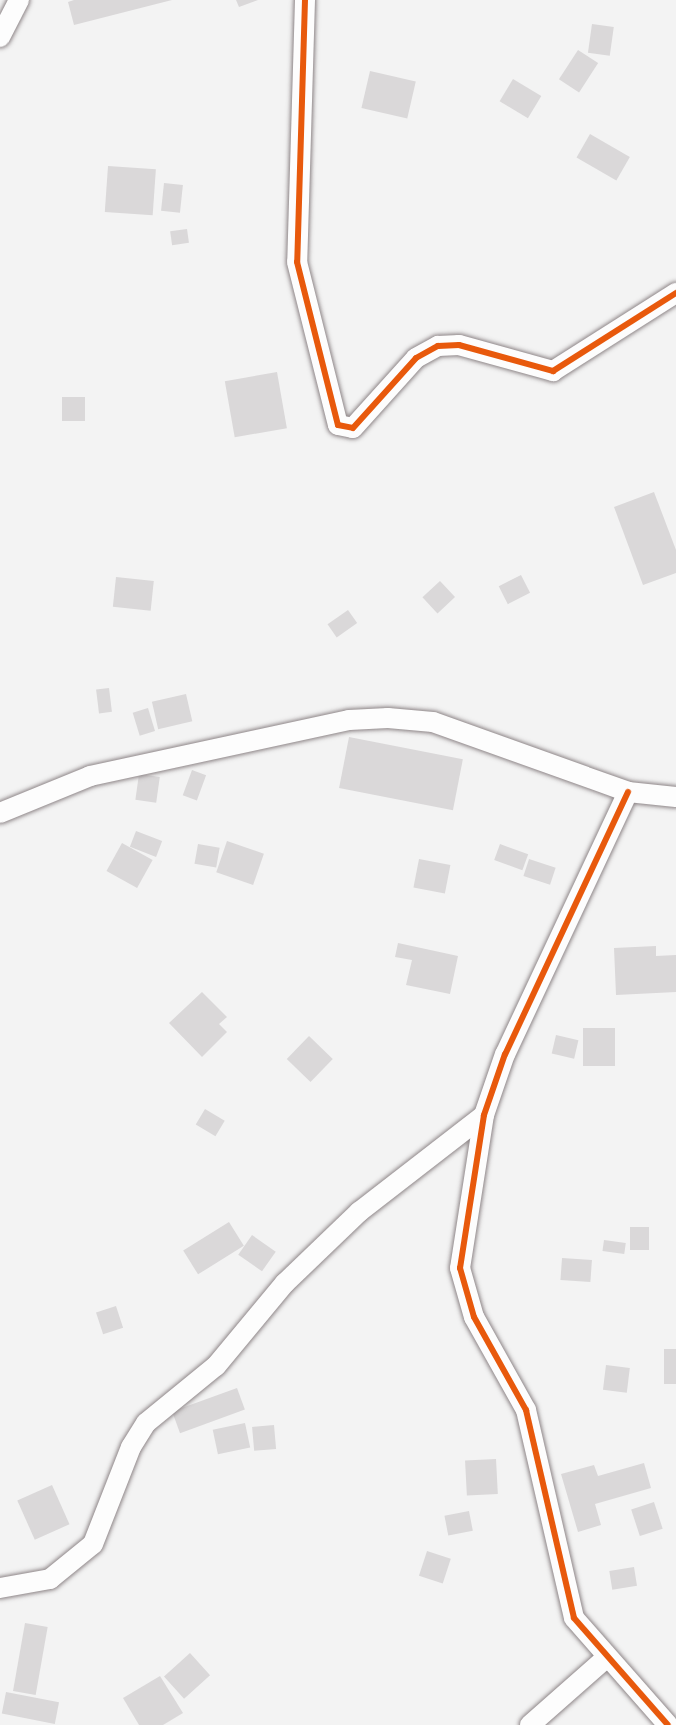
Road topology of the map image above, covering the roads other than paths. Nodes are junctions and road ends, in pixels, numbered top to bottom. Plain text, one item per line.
1 (19, 0) edge
2 (305, 0) edge
3 (0, 37) edge
4 (676, 293) edge
5 (628, 792) junction
6 (676, 797) edge
7 (0, 813) edge
8 (484, 1115) junction
9 (0, 1588) edge
10 (606, 1658) junction
11 (530, 1725) edge
12 (668, 1725) edge

1 - 3 street
2 - 4 street
5 - 6 street
5 - 7 street
5 - 8 street
8 - 9 street
8 - 10 street
10 - 11 street
10 - 12 street

